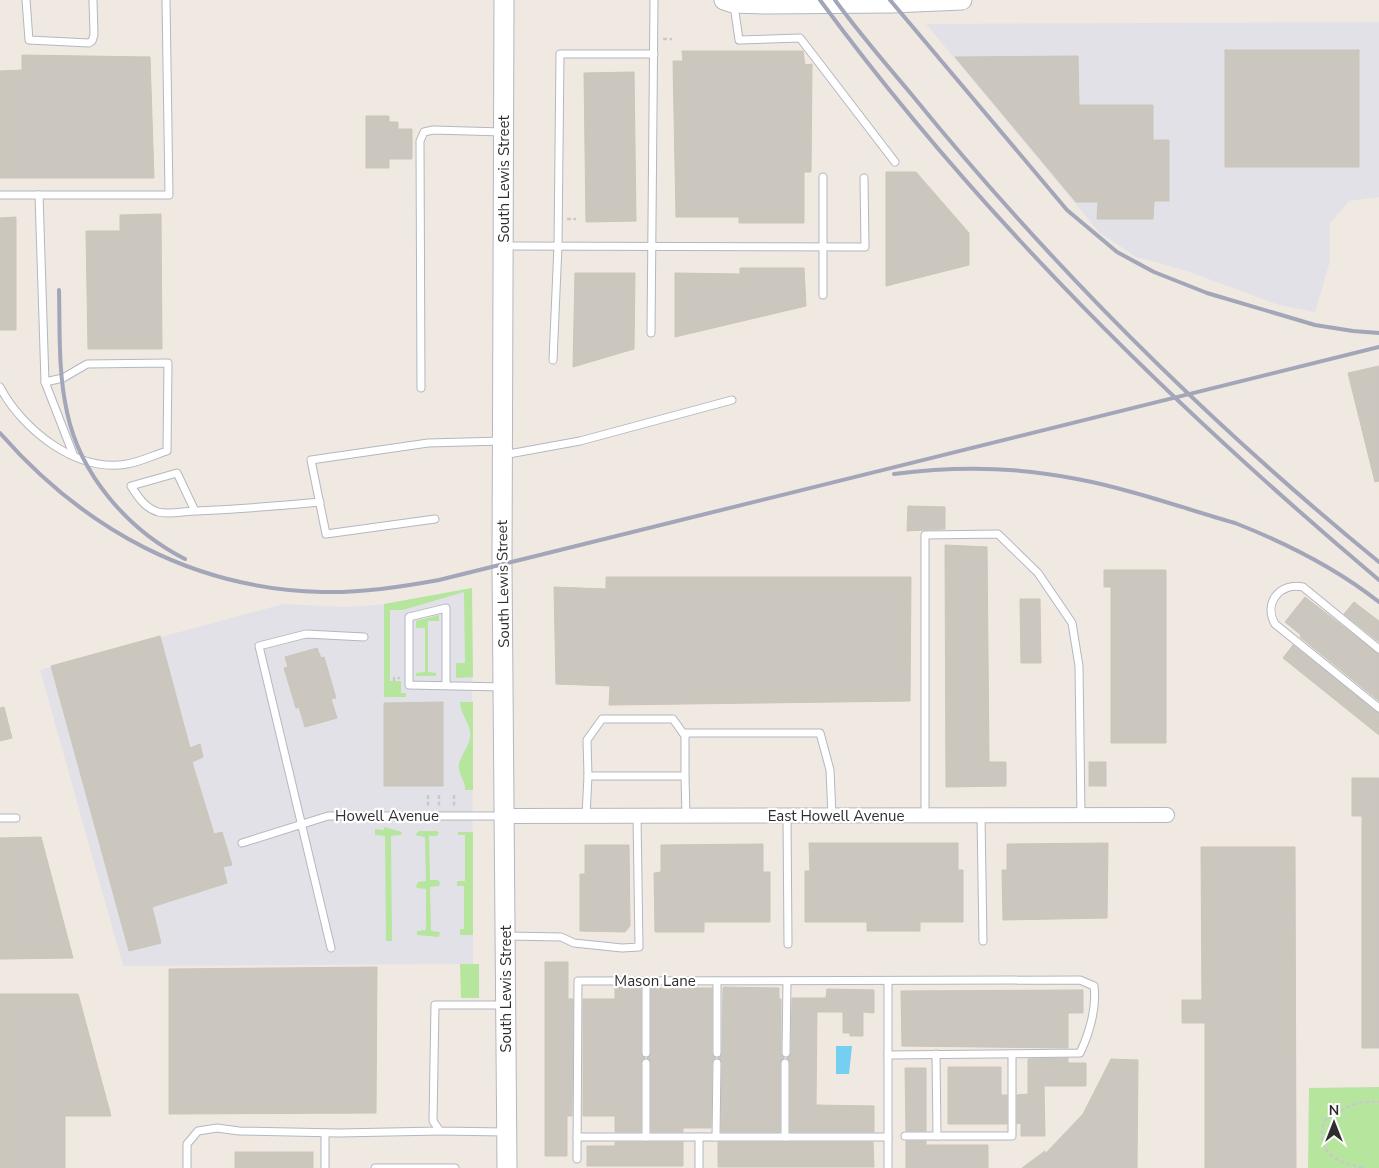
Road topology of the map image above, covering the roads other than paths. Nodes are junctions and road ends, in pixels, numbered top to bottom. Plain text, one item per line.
1 (26, 0) edge
2 (93, 0) edge
3 (166, 0) edge
4 (504, 0) edge
5 (654, 0) edge
6 (962, 0) edge
7 (730, 1) edge
8 (654, 54) junction
9 (504, 132) junction
10 (895, 162) dead end
11 (823, 177) dead end
12 (864, 178) dead end
13 (0, 195) edge
14 (39, 195) junction
15 (504, 246) junction
16 (558, 246) junction
17 (652, 246) junction
18 (823, 247) junction
19 (823, 295) dead end
20 (651, 333) dead end
21 (553, 360) dead end
22 (45, 382) junction
23 (0, 386) edge
24 (421, 388) dead end
25 (732, 400) dead end
26 (503, 448) junction
27 (73, 455) junction
28 (320, 502) junction
29 (194, 511) junction
30 (435, 519) dead end
31 (364, 637) dead end
32 (1379, 649) edge
33 (446, 686) junction
34 (504, 687) junction
35 (1379, 708) edge
36 (686, 736) junction
37 (588, 776) junction
38 (685, 776) junction
39 (1081, 815) junction
40 (1167, 815) dead end
41 (506, 816) junction
42 (586, 816) junction
43 (637, 816) junction
44 (686, 816) junction
45 (786, 816) junction
46 (832, 816) junction
47 (925, 816) junction
48 (981, 816) junction
49 (0, 818) edge
50 (16, 818) dead end
51 (302, 824) junction
52 (242, 843) dead end
53 (506, 936) junction
54 (982, 941) dead end
55 (788, 944) dead end
56 (331, 948) dead end
57 (888, 980) junction
58 (646, 981) junction
59 (717, 981) junction
60 (786, 981) junction
61 (506, 1005) junction
62 (786, 1052) dead end
63 (646, 1053) dead end
64 (717, 1053) dead end
65 (888, 1054) junction
66 (936, 1054) junction
67 (1012, 1054) junction
68 (646, 1063) dead end
69 (717, 1063) dead end
70 (785, 1063) dead end
71 (440, 1131) junction
72 (507, 1132) junction
73 (325, 1133) junction
74 (904, 1136) dead end
75 (937, 1136) junction
76 (577, 1137) junction
77 (646, 1137) junction
78 (699, 1137) junction
79 (716, 1137) junction
80 (785, 1137) junction
81 (888, 1137) junction
82 (577, 1160) dead end
83 (187, 1168) edge
84 (326, 1168) edge
85 (375, 1168) edge
86 (455, 1168) edge
87 (460, 1168) edge
88 (507, 1168) edge
89 (699, 1168) edge
90 (888, 1168) edge

1 - 2 lane
3 - 14 lane
4 - 9 main road, South Lewis Street
5 - 8 lane
6 - 7 main road
7 - 10 lane
8 - 16 lane
8 - 17 lane
9 - 15 main road, South Lewis Street
9 - 24 lane
11 - 18 lane
12 - 18 lane
13 - 14 lane
14 - 22 lane
15 - 16 lane
15 - 26 main road, South Lewis Street
16 - 17 lane
16 - 21 lane
17 - 18 lane
17 - 20 lane
18 - 19 lane
22 - 27 lane
22 - 27 lane
23 - 27 lane
25 - 26 lane
26 - 28 lane
26 - 34 main road, South Lewis Street
28 - 29 lane
28 - 30 lane
29 - 29 lane
31 - 51 lane
32 - 35 lane
33 - 33 lane
33 - 34 lane
34 - 41 main road, South Lewis Street
36 - 37 lane
36 - 38 lane
36 - 46 lane
37 - 38 lane
37 - 42 lane
38 - 44 lane
39 - 40 street, East Howell Avenue
39 - 47 lane
39 - 48 street, East Howell Avenue
41 - 42 street, East Howell Avenue
41 - 51 lane, Howell Avenue
41 - 53 main road, South Lewis Street
42 - 43 street, East Howell Avenue
43 - 44 street, East Howell Avenue
43 - 53 lane
44 - 45 street, East Howell Avenue
45 - 46 street, East Howell Avenue
45 - 55 lane
46 - 47 street, East Howell Avenue
47 - 48 street, East Howell Avenue
48 - 54 lane
49 - 50 lane
51 - 52 lane, Howell Avenue
51 - 56 lane
53 - 61 main road, South Lewis Street
57 - 60 lane, Mason Lane
57 - 65 lane
57 - 67 lane, Mason Lane
58 - 59 lane, Mason Lane
58 - 63 lane
58 - 76 lane, Mason Lane
59 - 60 lane, Mason Lane
59 - 64 lane
60 - 62 lane
61 - 71 lane
61 - 72 main road, South Lewis Street
65 - 66 lane, Mason Lane
65 - 81 lane
66 - 67 lane, Mason Lane
66 - 75 lane
67 - 75 lane
68 - 77 lane
69 - 79 lane
70 - 80 lane
71 - 72 lane
71 - 73 lane
72 - 88 main road, South Lewis Street
73 - 83 lane
73 - 84 lane
74 - 75 lane
76 - 77 lane
76 - 82 lane, Mason Lane
77 - 78 lane
78 - 79 lane
78 - 89 lane
79 - 80 lane
80 - 81 lane
81 - 90 lane
85 - 86 lane
86 - 87 lane

